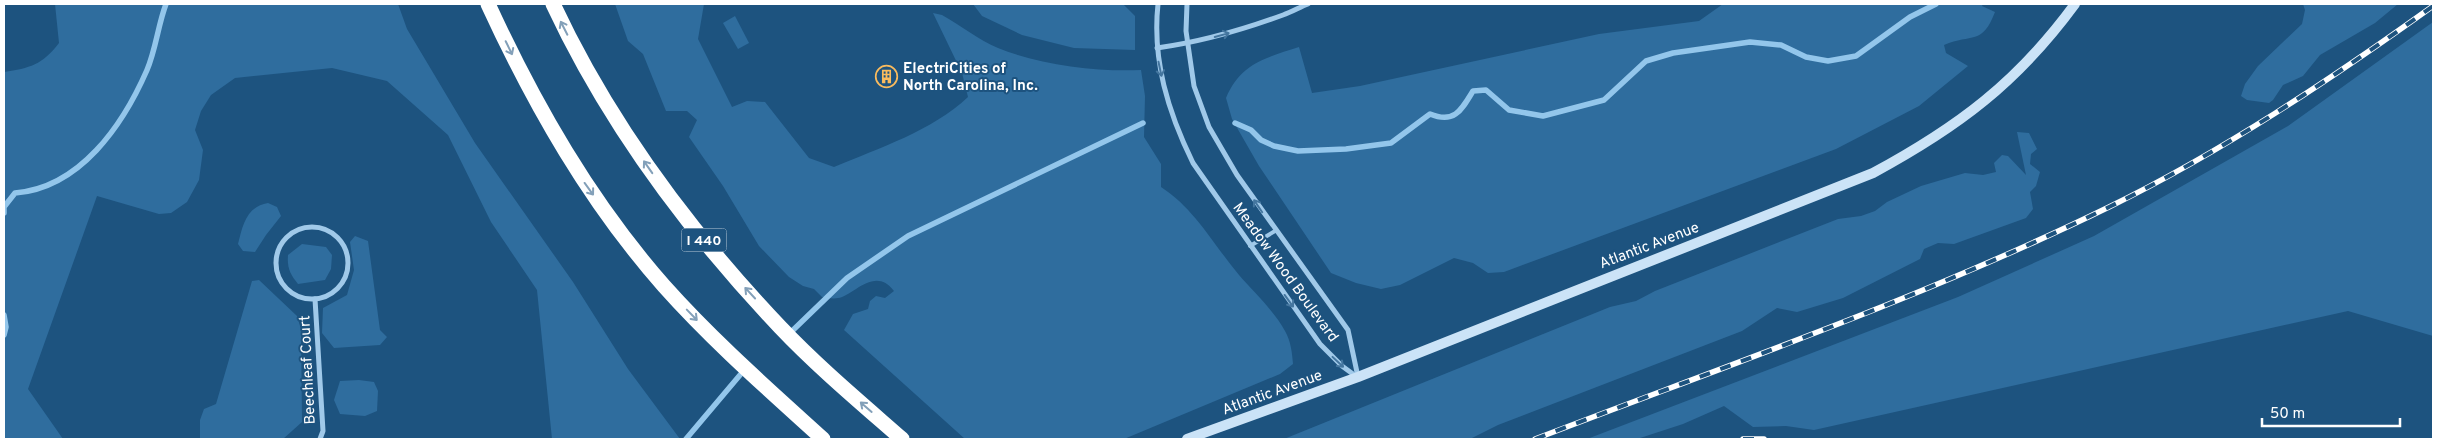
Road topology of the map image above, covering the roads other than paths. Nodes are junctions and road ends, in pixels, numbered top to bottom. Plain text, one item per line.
1 (488, 4) edge
2 (552, 4) edge
3 (1158, 4) edge
4 (1187, 4) edge
5 (1308, 4) edge
6 (2074, 4) edge
7 (1188, 44) junction
8 (1157, 48) junction
9 (1275, 231) junction
10 (1250, 246) junction
11 (315, 299) junction
12 (1358, 377) junction
13 (320, 439) edge
14 (822, 439) edge
15 (902, 439) edge
16 (1187, 439) edge

1 -> 14 highway
15 -> 2 highway, I 440
3 - 8 street, Meadow Wood Boulevard
4 - 7 street, Meadow Wood Boulevard
7 -> 5 street
6 - 12 main road, Atlantic Avenue
7 - 8 street
9 -> 7 street, Meadow Wood Boulevard
8 -> 10 street, Meadow Wood Boulevard
9 - 10 lane
9 - 12 street, Meadow Wood Boulevard
10 -> 12 street, Meadow Wood Boulevard
11 - 11 street, Beechleaf Court
11 - 13 street, Beechleaf Court
12 - 16 main road, Atlantic Avenue

